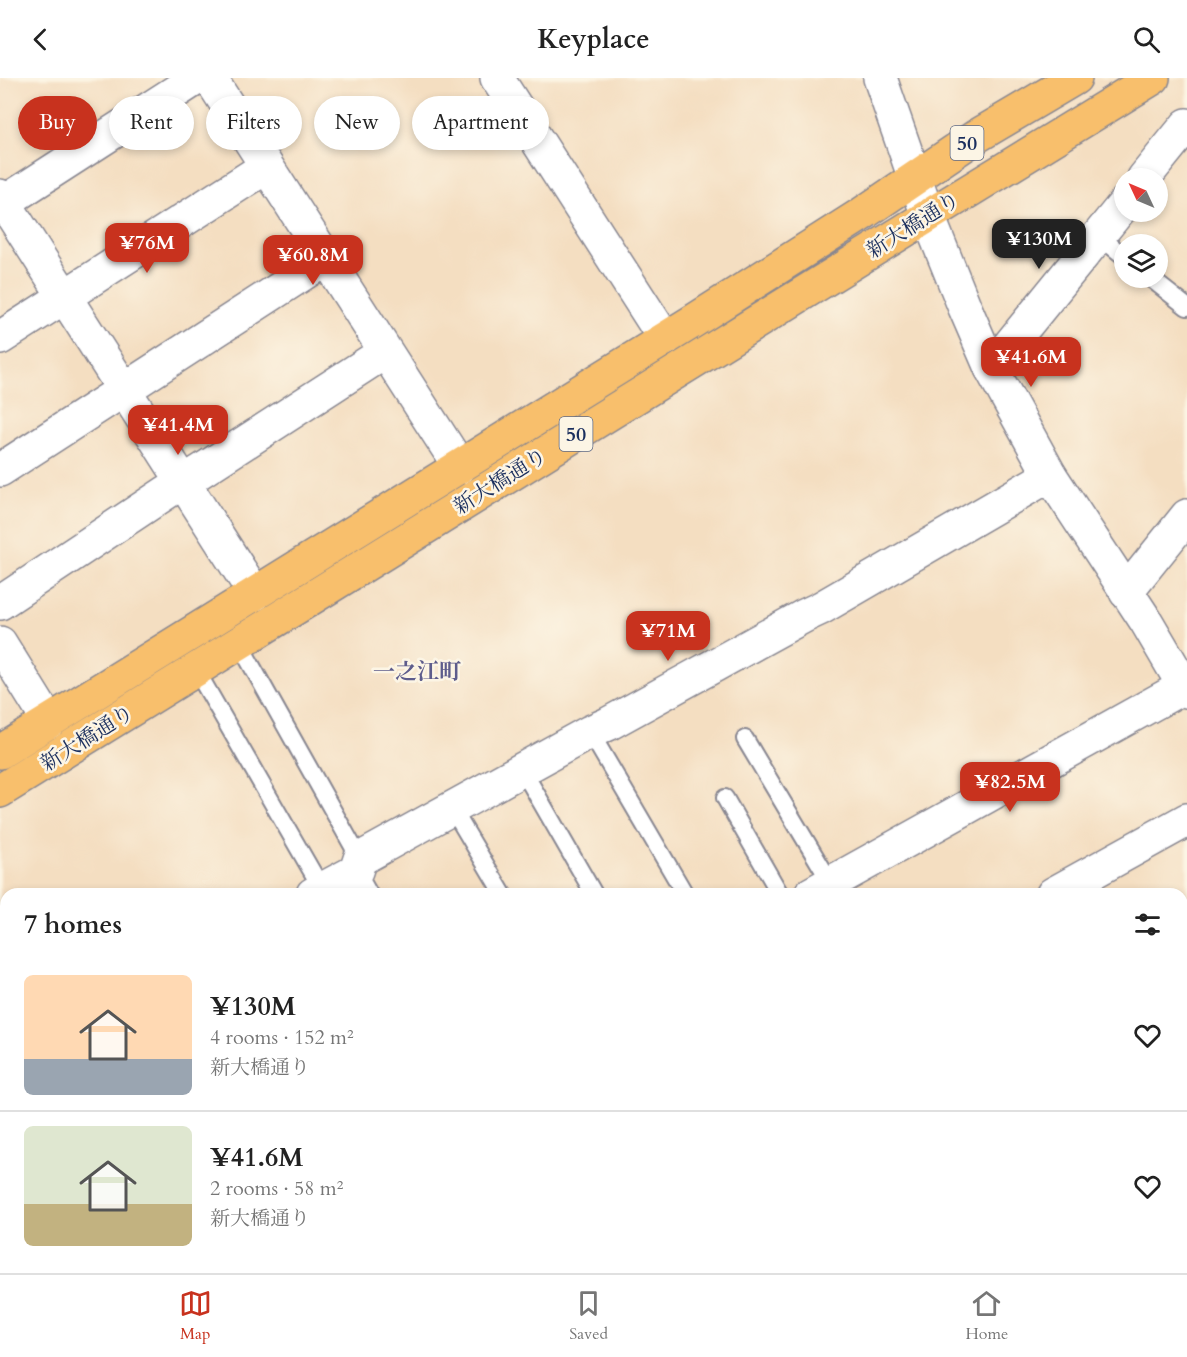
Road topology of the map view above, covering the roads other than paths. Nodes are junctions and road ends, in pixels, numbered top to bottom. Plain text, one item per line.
1 (197, 78) edge
2 (210, 78) edge
3 (496, 78) edge
4 (880, 78) edge
5 (1075, 78) edge
6 (1153, 78) edge
7 (1187, 125) edge
8 (266, 167) junction
9 (1152, 168) edge
10 (915, 178) junction
11 (1, 201) edge
12 (928, 216) junction
13 (1114, 217) edge
14 (1099, 236) junction
15 (1114, 249) edge
16 (326, 259) junction
17 (1163, 288) edge
18 (65, 296) junction
19 (1187, 307) edge
20 (0, 338) edge
21 (665, 339) junction
22 (385, 352) junction
23 (991, 368) junction
24 (124, 389) junction
25 (460, 467) junction
26 (0, 470) edge
27 (1050, 475) junction
28 (184, 482) junction
29 (1187, 516) edge
30 (1126, 592) junction
31 (255, 594) junction
32 (0, 603) edge
33 (0, 642) edge
34 (239, 643) junction
35 (196, 670) junction
36 (1186, 689) edge
37 (49, 722) junction
38 (590, 732) junction
39 (745, 739) dead end
40 (0, 752) edge
41 (522, 769) junction
42 (0, 791) edge
43 (725, 798) dead end
44 (452, 808) junction
45 (1187, 820) edge
46 (362, 875) edge
47 (315, 888) edge
48 (325, 888) edge
49 (499, 888) edge
50 (591, 888) edge
51 (681, 888) edge
52 (777, 888) edge
53 (820, 888) edge
54 (823, 888) edge
55 (1064, 888) edge

1 - 11 street
2 - 8 street
3 - 21 street
4 - 10 street
5 - 10 main road, 新大橋通り / 50
6 - 12 main road, 新大橋通り / 50
7 - 9 street
8 - 16 street
8 - 18 street
10 - 12 street
10 - 21 main road, 新大橋通り / 50
11 - 18 street
12 - 23 street
12 - 34 main road, 新大橋通り / 50
13 - 14 street
14 - 15 lane
14 - 23 street
16 - 22 street
16 - 24 street
17 - 19 lane
18 - 20 street
18 - 24 street
21 - 25 main road, 新大橋通り / 50
22 - 25 street
22 - 28 street
23 - 27 street
24 - 26 street
24 - 28 street
25 - 31 main road, 新大橋通り / 50
27 - 30 street
27 - 38 street
28 - 31 street
28 - 32 street
29 - 30 street
30 - 36 street
31 - 37 main road, 新大橋通り / 50
33 - 37 street
34 - 35 main road, 新大橋通り / 50
34 - 46 lane
35 - 42 main road, 新大橋通り / 50
35 - 47 lane
36 - 54 street
37 - 40 main road, 新大橋通り / 50
38 - 41 street
38 - 51 lane
39 - 53 lane
41 - 44 street
41 - 50 lane
43 - 52 lane
44 - 46 street
44 - 49 lane
45 - 55 street
46 - 48 street

